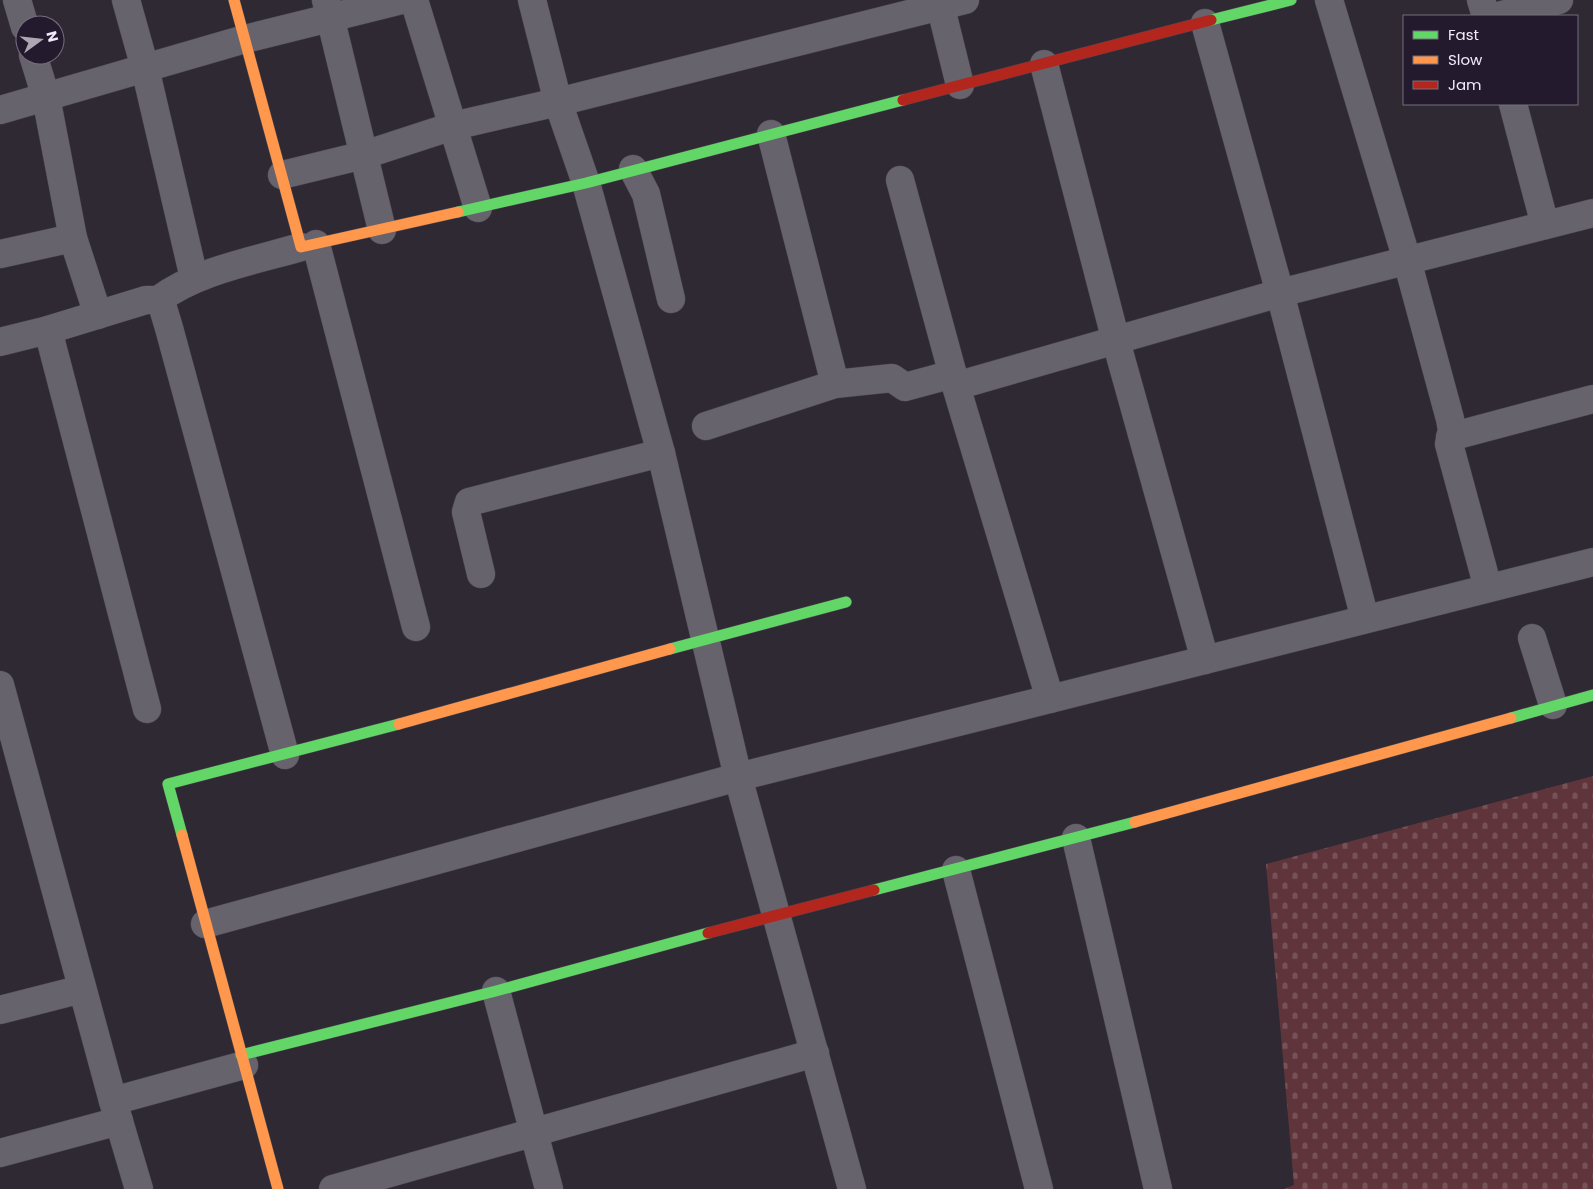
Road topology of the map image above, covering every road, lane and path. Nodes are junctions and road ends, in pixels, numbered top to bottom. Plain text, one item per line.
1 (17, 0) edge
2 (126, 0) edge
3 (234, 0) edge
4 (402, 0) edge
5 (414, 0) edge
6 (532, 0) edge
7 (1291, 0) edge
8 (1329, 0) edge
9 (1480, 0) edge
10 (1560, 0) edge
11 (948, 2) edge
12 (328, 8) edge
13 (21, 15) edge
14 (1486, 15) edge
15 (1502, 15) edge
16 (1205, 23) junction
17 (245, 39) junction
18 (1044, 64) junction
19 (36, 65) edge
20 (145, 68) junction
21 (960, 85) junction
22 (46, 97) junction
23 (558, 102) junction
24 (1513, 105) edge
25 (0, 110) edge
26 (453, 126) junction
27 (771, 134) junction
28 (364, 155) junction
29 (633, 169) junction
30 (282, 175) junction
31 (900, 180) dead end
32 (586, 183) junction
33 (478, 208) junction
34 (1593, 213) edge
35 (1545, 225) junction
36 (382, 230) junction
37 (72, 238) junction
38 (308, 246) junction
39 (0, 254) edge
40 (1407, 260) junction
41 (194, 278) junction
42 (1280, 293) junction
43 (671, 299) dead end
44 (158, 300) junction
45 (98, 315) junction
46 (48, 330) junction
47 (1116, 340) junction
48 (0, 342) edge
49 (955, 380) junction
50 (835, 384) junction
51 (1593, 399) edge
52 (706, 426) dead end
53 (1450, 437) junction
54 (661, 453) junction
55 (1593, 562) edge
56 (481, 574) dead end
57 (1488, 588) junction
58 (846, 602) dead end
59 (1365, 619) junction
60 (416, 627) dead end
61 (704, 638) junction
62 (1532, 638) dead end
63 (1206, 660) junction
64 (0, 686) edge
65 (1593, 695) edge
66 (1050, 699) junction
67 (1553, 705) junction
68 (147, 709) dead end
69 (285, 755) junction
70 (738, 777) junction
71 (1076, 838) junction
72 (956, 870) junction
73 (776, 915) junction
74 (205, 924) junction
75 (82, 989) junction
76 (496, 991) junction
77 (0, 1010) edge
78 (815, 1053) junction
79 (243, 1060) junction
80 (116, 1111) junction
81 (534, 1132) junction
82 (0, 1153) edge
83 (844, 1187) edge
84 (139, 1189) edge
85 (278, 1189) edge
86 (332, 1189) edge
87 (549, 1189) edge
88 (1039, 1189) edge
89 (1158, 1189) edge

1 - 13 street
2 - 20 street
3 - 17 street
4 - 12 street
5 - 26 street
6 - 23 street
7 - 16 street
8 - 40 street
9 - 14 street
10 - 15 street
11 - 21 street
11 - 23 street
12 - 17 street
12 - 28 street
16 - 18 street
16 - 42 street
17 - 20 street
17 - 30 street
18 - 21 street
18 - 47 street
19 - 22 street
20 - 22 street
20 - 41 street
21 - 27 street
22 - 25 street
22 - 37 street
23 - 26 street
23 - 32 street
24 - 35 street
26 - 28 street
26 - 33 street
27 - 29 street
27 - 50 street
28 - 30 street
28 - 36 street
29 - 32 street
29 - 43 street
30 - 38 street
31 - 49 street
32 - 33 street
32 - 54 street
33 - 36 street
34 - 35 street
35 - 40 street
36 - 38 street
37 - 39 street
37 - 45 street
38 - 41 street
38 - 60 street
40 - 42 street
40 - 53 street
41 - 44 street
42 - 47 street
42 - 59 street
44 - 45 street
44 - 69 street
45 - 46 street
46 - 48 street
46 - 68 street
47 - 49 street
47 - 63 street
49 - 50 street
49 - 66 street
50 - 52 street
51 - 53 street
53 - 57 street
54 - 56 street
54 - 61 street
55 - 57 street
57 - 59 street
58 - 61 street
59 - 63 street
61 - 69 street
61 - 70 street
62 - 67 street
63 - 66 street
64 - 75 street
65 - 67 street
66 - 70 street
67 - 71 street
69 - 74 street
70 - 73 street
70 - 74 street
71 - 72 street
71 - 89 street
72 - 73 street
72 - 88 street
73 - 76 street
73 - 78 street
74 - 79 street
75 - 77 street
75 - 80 street
76 - 79 street
76 - 81 street
78 - 81 street
78 - 83 street
79 - 80 street
79 - 85 street
80 - 82 street
80 - 84 street
81 - 86 street
81 - 87 street

